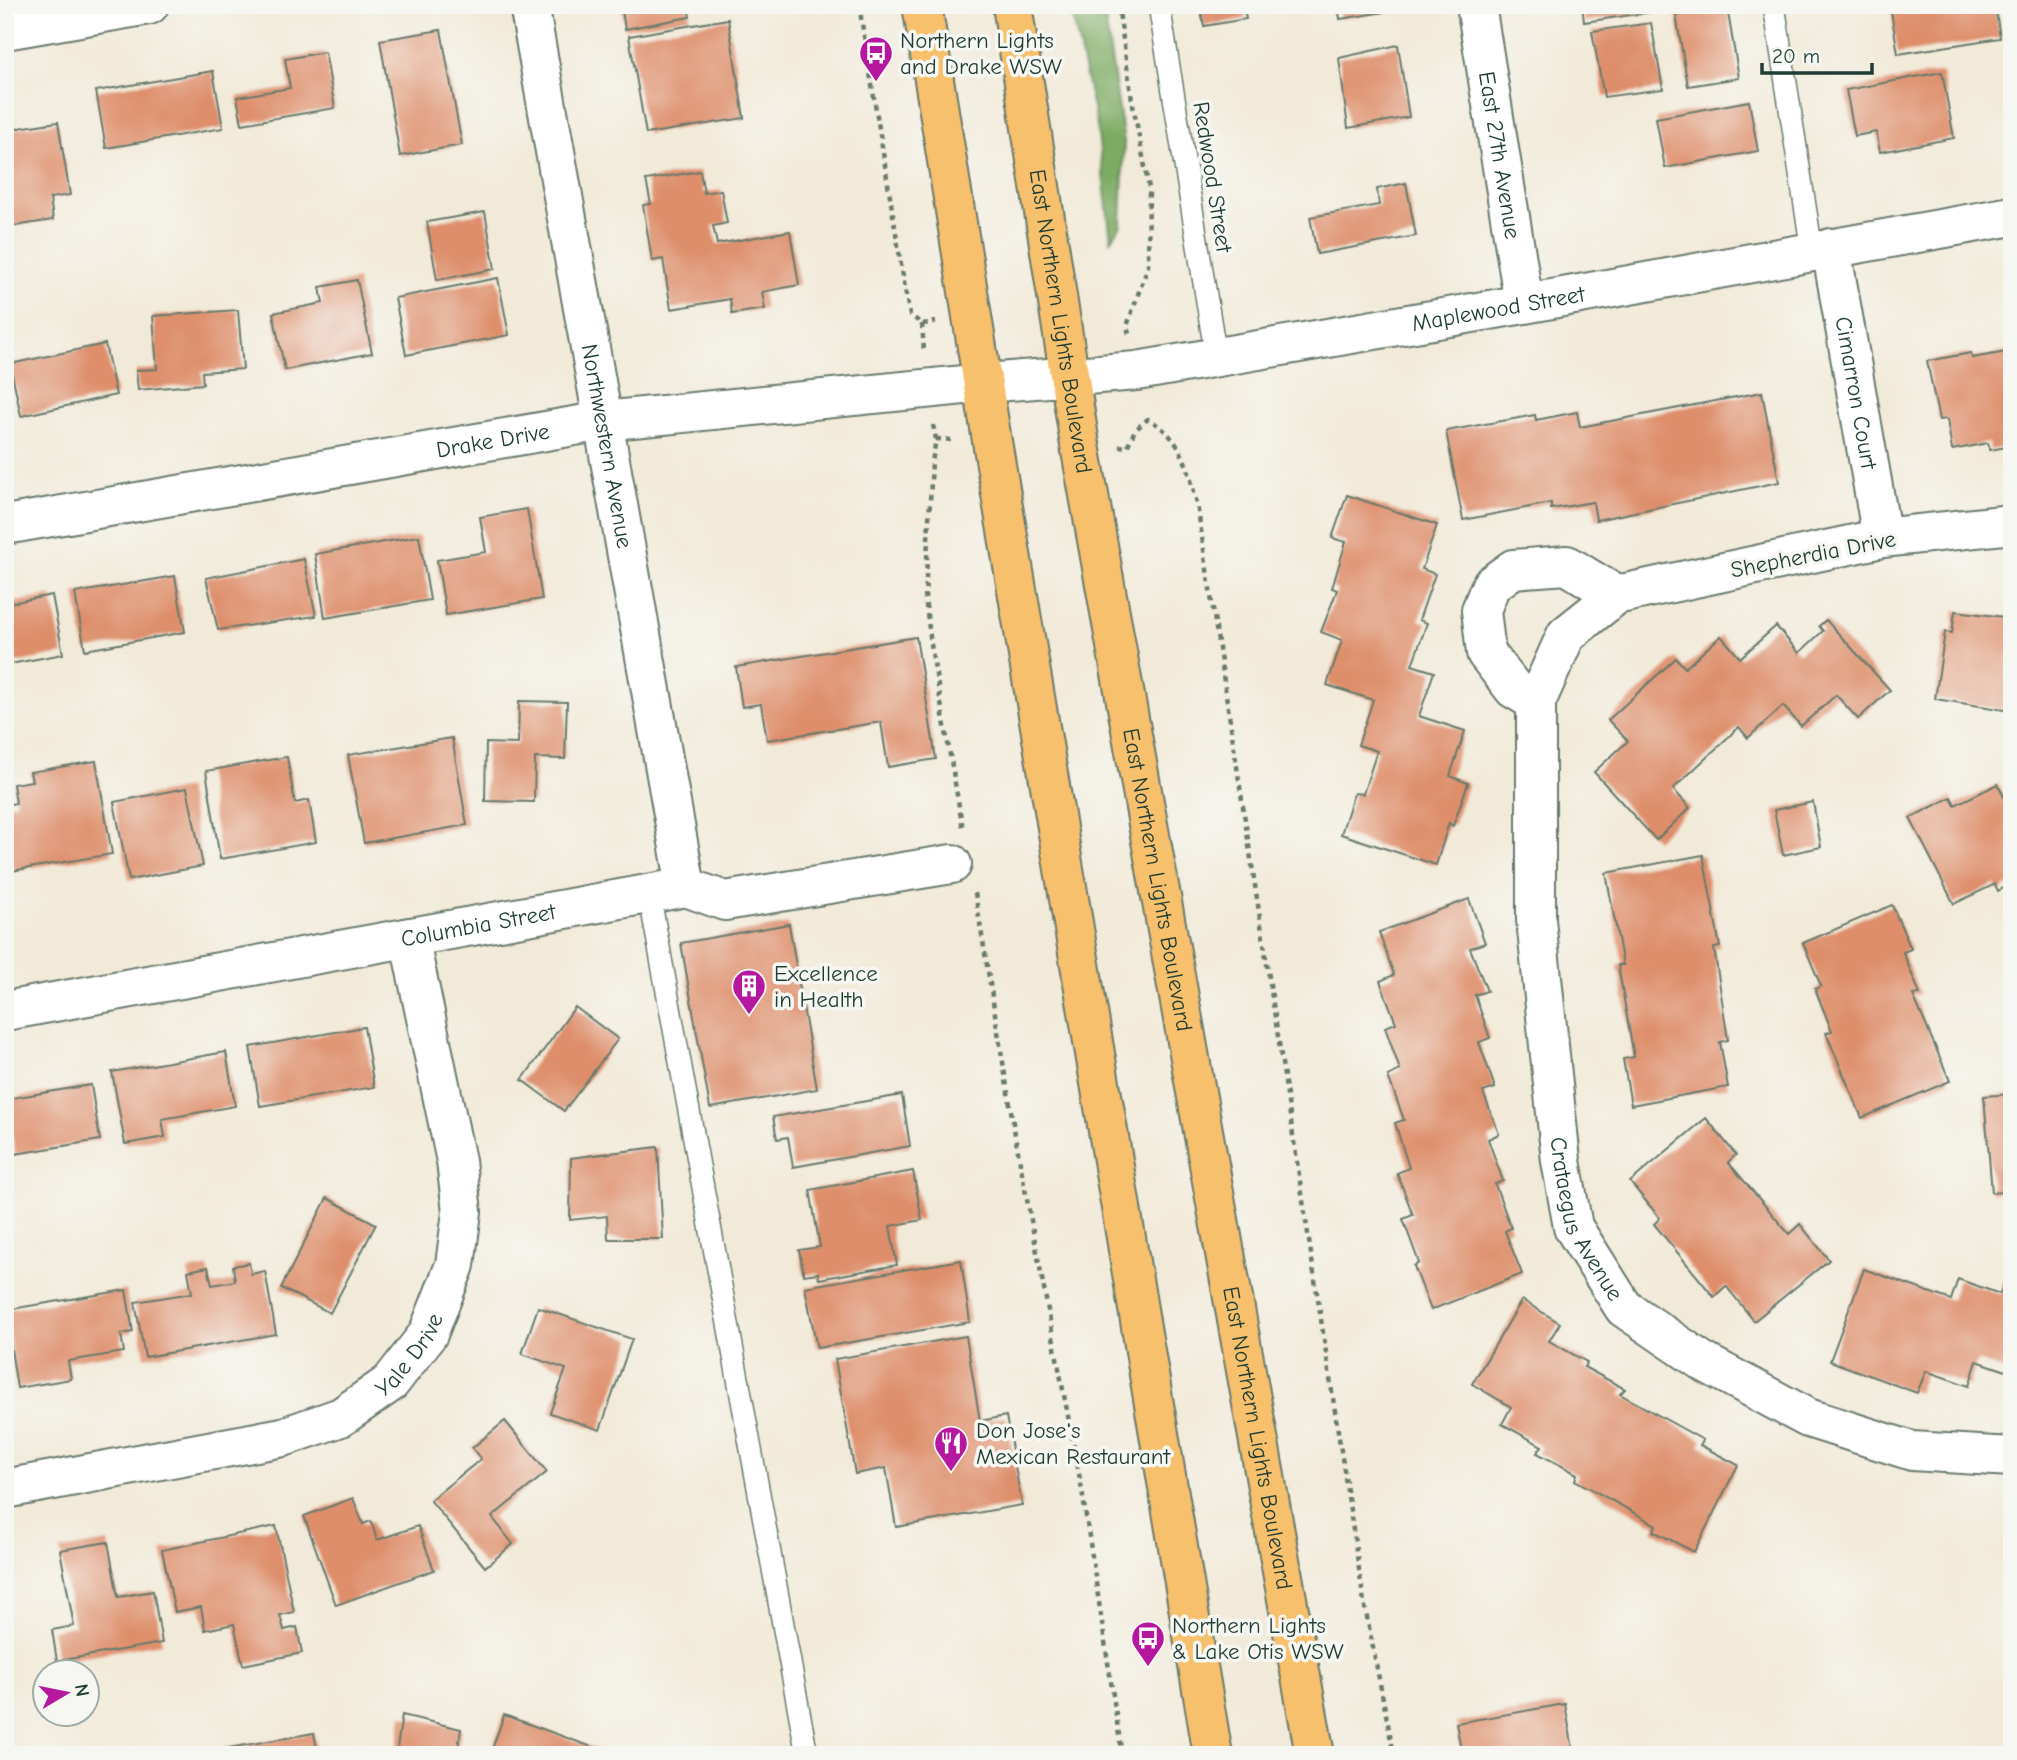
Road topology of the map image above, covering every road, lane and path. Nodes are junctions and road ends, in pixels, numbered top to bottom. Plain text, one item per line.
1 (149, 5) edge
2 (529, 5) edge
3 (859, 5) edge
4 (922, 5) edge
5 (1012, 5) edge
6 (1118, 5) edge
7 (1159, 5) edge
8 (1476, 5) edge
9 (1774, 5) edge
10 (5, 30) edge
11 (2012, 216) edge
12 (1821, 250) junction
13 (1524, 304) junction
14 (922, 324) dead end
15 (1127, 326) dead end
16 (1216, 357) junction
17 (1070, 376) junction
18 (984, 383) junction
19 (603, 421) junction
20 (936, 439) dead end
21 (1127, 447) dead end
22 (2012, 524) edge
23 (5, 525) edge
24 (1882, 538) junction
25 (1616, 595) junction
26 (1536, 702) junction
27 (963, 860) junction
28 (686, 887) junction
29 (649, 893) junction
30 (409, 937) junction
31 (5, 1011) edge
32 (2012, 1457) edge
33 (5, 1489) edge
34 (807, 1755) edge
35 (1122, 1755) edge
36 (1213, 1755) edge
37 (1315, 1755) edge
38 (1394, 1755) edge

1 - 10 street
2 - 19 street, Northwestern Avenue
3 - 14 path
4 - 18 main road
5 - 17 main road, East Northern Lights Boulevard
6 - 15 path
7 - 16 lane, Redwood Street
8 - 13 street, East 27th Avenue
9 - 12 lane
11 - 12 street, Maplewood Street
12 - 13 street, Maplewood Street
12 - 24 street, Cimarron Court
13 - 16 street, Maplewood Street
16 - 17 street, Maplewood Street
17 - 18 street, Maplewood Street
17 - 37 main road, East Northern Lights Boulevard
18 - 19 street, Drake Drive
18 - 36 main road
19 - 23 street, Drake Drive
19 - 28 street, Northwestern Avenue
20 - 27 path
21 - 38 path
22 - 24 street, Shepherdia Drive
24 - 25 street, Shepherdia Drive
25 - 26 street
25 - 26 street
26 - 32 street, Crataegus Avenue
27 - 28 street, Columbia Street
27 - 35 path
28 - 29 street, Columbia Street
29 - 30 street, Columbia Street
29 - 34 lane
30 - 31 street, Columbia Street
30 - 33 street, Yale Drive

